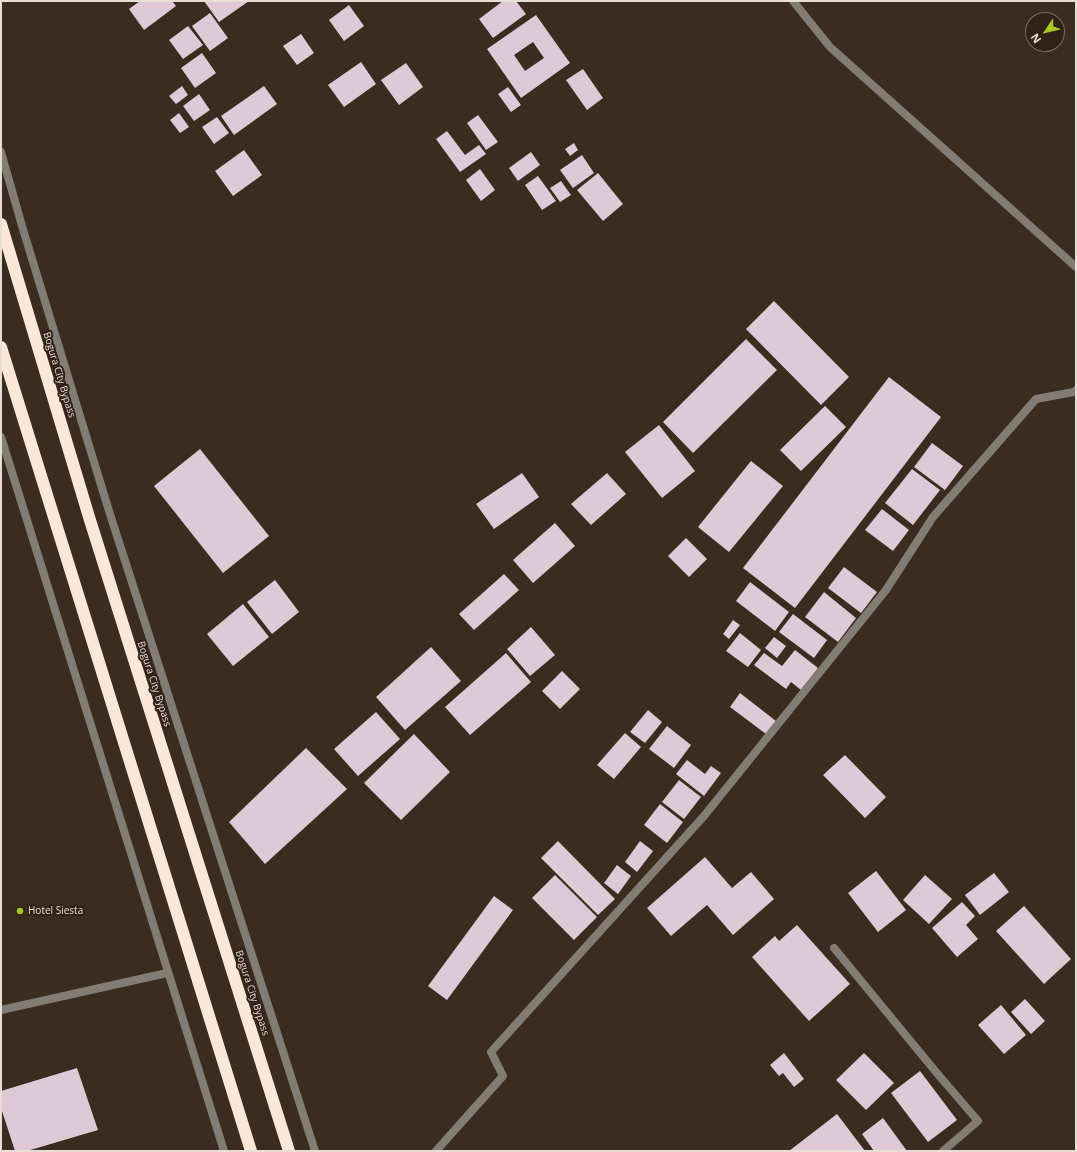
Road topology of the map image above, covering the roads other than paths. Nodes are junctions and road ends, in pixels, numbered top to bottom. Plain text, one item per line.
1 (793, 1) edge
2 (1, 152) edge
3 (1, 224) edge
4 (1076, 267) edge
5 (1, 347) edge
6 (1076, 390) edge
7 (1, 438) edge
8 (834, 948) dead end
9 (167, 973) junction
10 (1, 1010) edge
11 (224, 1151) edge
12 (251, 1151) edge
13 (289, 1151) edge
14 (315, 1151) edge
15 (436, 1151) edge
16 (943, 1151) edge

1 - 4 street
2 - 14 street
3 - 13 highway, Bogura City Bypass
5 - 12 highway
6 - 15 street
7 - 9 street
8 - 16 street
9 - 10 street
9 - 11 street

